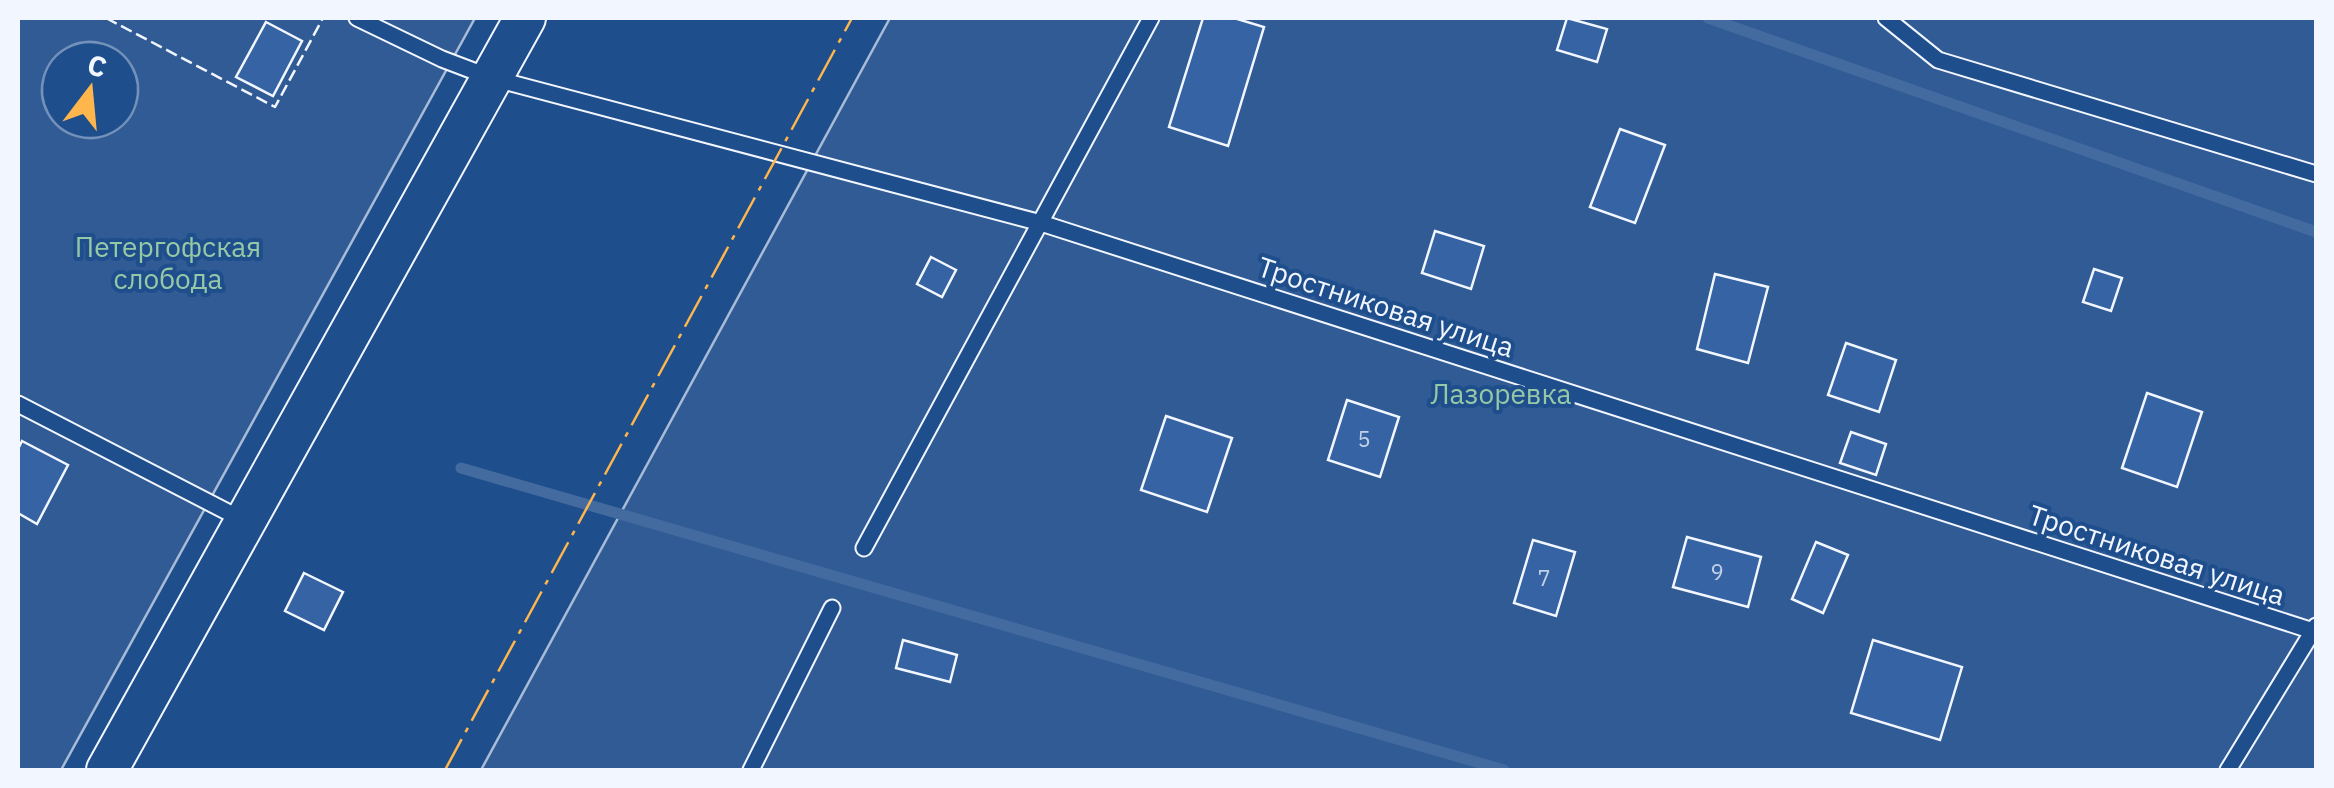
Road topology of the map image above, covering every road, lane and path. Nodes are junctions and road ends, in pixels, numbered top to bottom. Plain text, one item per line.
1 (357, 18) edge
2 (525, 18) edge
3 (1151, 18) edge
4 (1886, 18) edge
5 (492, 78) junction
6 (2316, 174) edge
7 (1041, 223) junction
8 (18, 404) edge
9 (245, 521) junction
10 (864, 548) dead end
11 (832, 608) dead end
12 (2315, 628) edge
13 (107, 770) edge
14 (751, 770) edge
15 (2228, 770) edge

1 - 5 lane, Тростниковая улица
2 - 5 street
3 - 7 lane
4 - 6 lane
5 - 7 lane, Тростниковая улица
5 - 9 street
7 - 10 lane
7 - 12 lane, Тростниковая улица
8 - 9 lane
9 - 13 street
11 - 14 lane
12 - 15 lane

